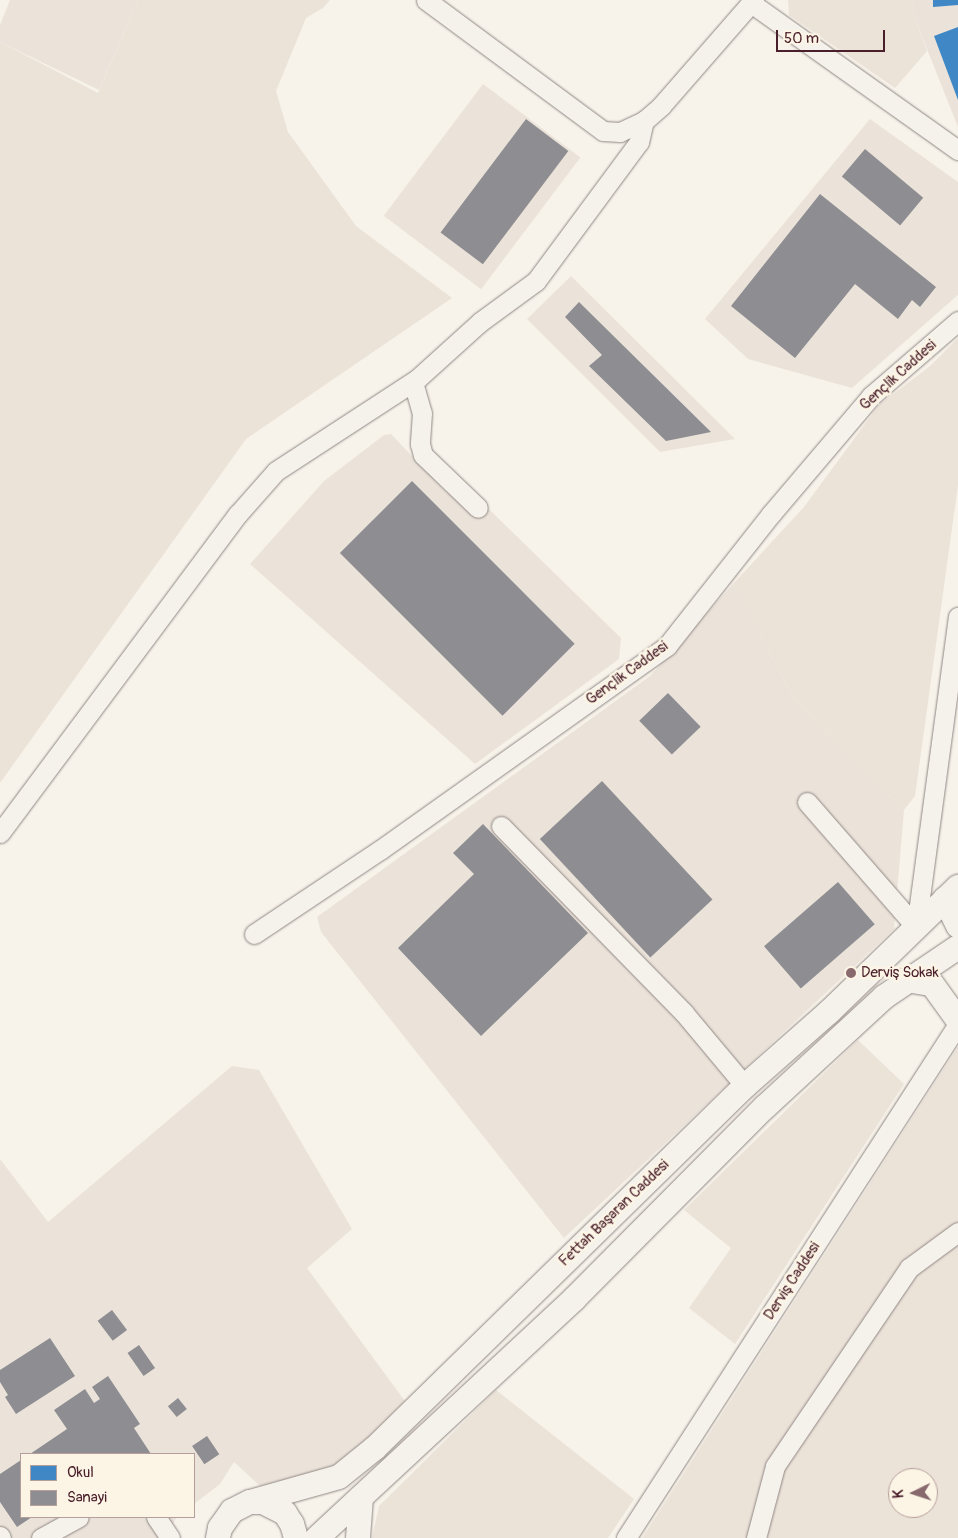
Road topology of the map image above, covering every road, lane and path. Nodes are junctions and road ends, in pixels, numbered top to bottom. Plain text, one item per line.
1 (426, 0) edge
2 (753, 2) edge
3 (644, 120) junction
4 (958, 150) edge
5 (958, 321) edge
6 (412, 382) junction
7 (478, 508) dead end
8 (958, 617) edge
9 (807, 802) dead end
10 (501, 826) dead end
11 (0, 833) edge
12 (951, 893) edge
13 (958, 926) edge
14 (916, 927) junction
15 (254, 934) dead end
16 (958, 947) edge
17 (906, 980) junction
18 (958, 1020) edge
19 (958, 1024) edge
20 (745, 1086) junction
21 (958, 1232) edge
22 (362, 1497) junction
23 (250, 1502) junction
24 (77, 1518) edge
25 (157, 1518) edge
26 (222, 1528) edge
27 (302, 1537) edge
28 (41, 1538) edge
29 (170, 1538) edge
30 (206, 1538) edge
31 (358, 1538) edge
32 (626, 1538) edge
33 (756, 1538) edge

1 - 3 street
2 - 3 street
2 - 4 street
3 - 6 street
5 - 15 street, Gençlik Caddesi
6 - 7 street
6 - 11 street
8 - 14 street
9 - 14 street
10 - 20 street
12 - 13 main road
12 - 14 main road, Fettah Başaran Caddesi
14 - 20 main road, Fettah Başaran Caddesi
16 - 17 main road, Fettah Başaran Caddesi
17 - 18 main road
17 - 22 main road, Fettah Başaran Caddesi
19 - 32 street, Derviş Caddesi
20 - 23 main road, Fettah Başaran Caddesi
21 - 33 street
22 - 27 main road, Fettah Başaran Caddesi
22 - 31 main road
23 - 26 main road, Fettah Başaran Caddesi
23 - 27 main road
24 - 28 street
25 - 29 street
26 - 30 main road, Fettah Başaran Caddesi

